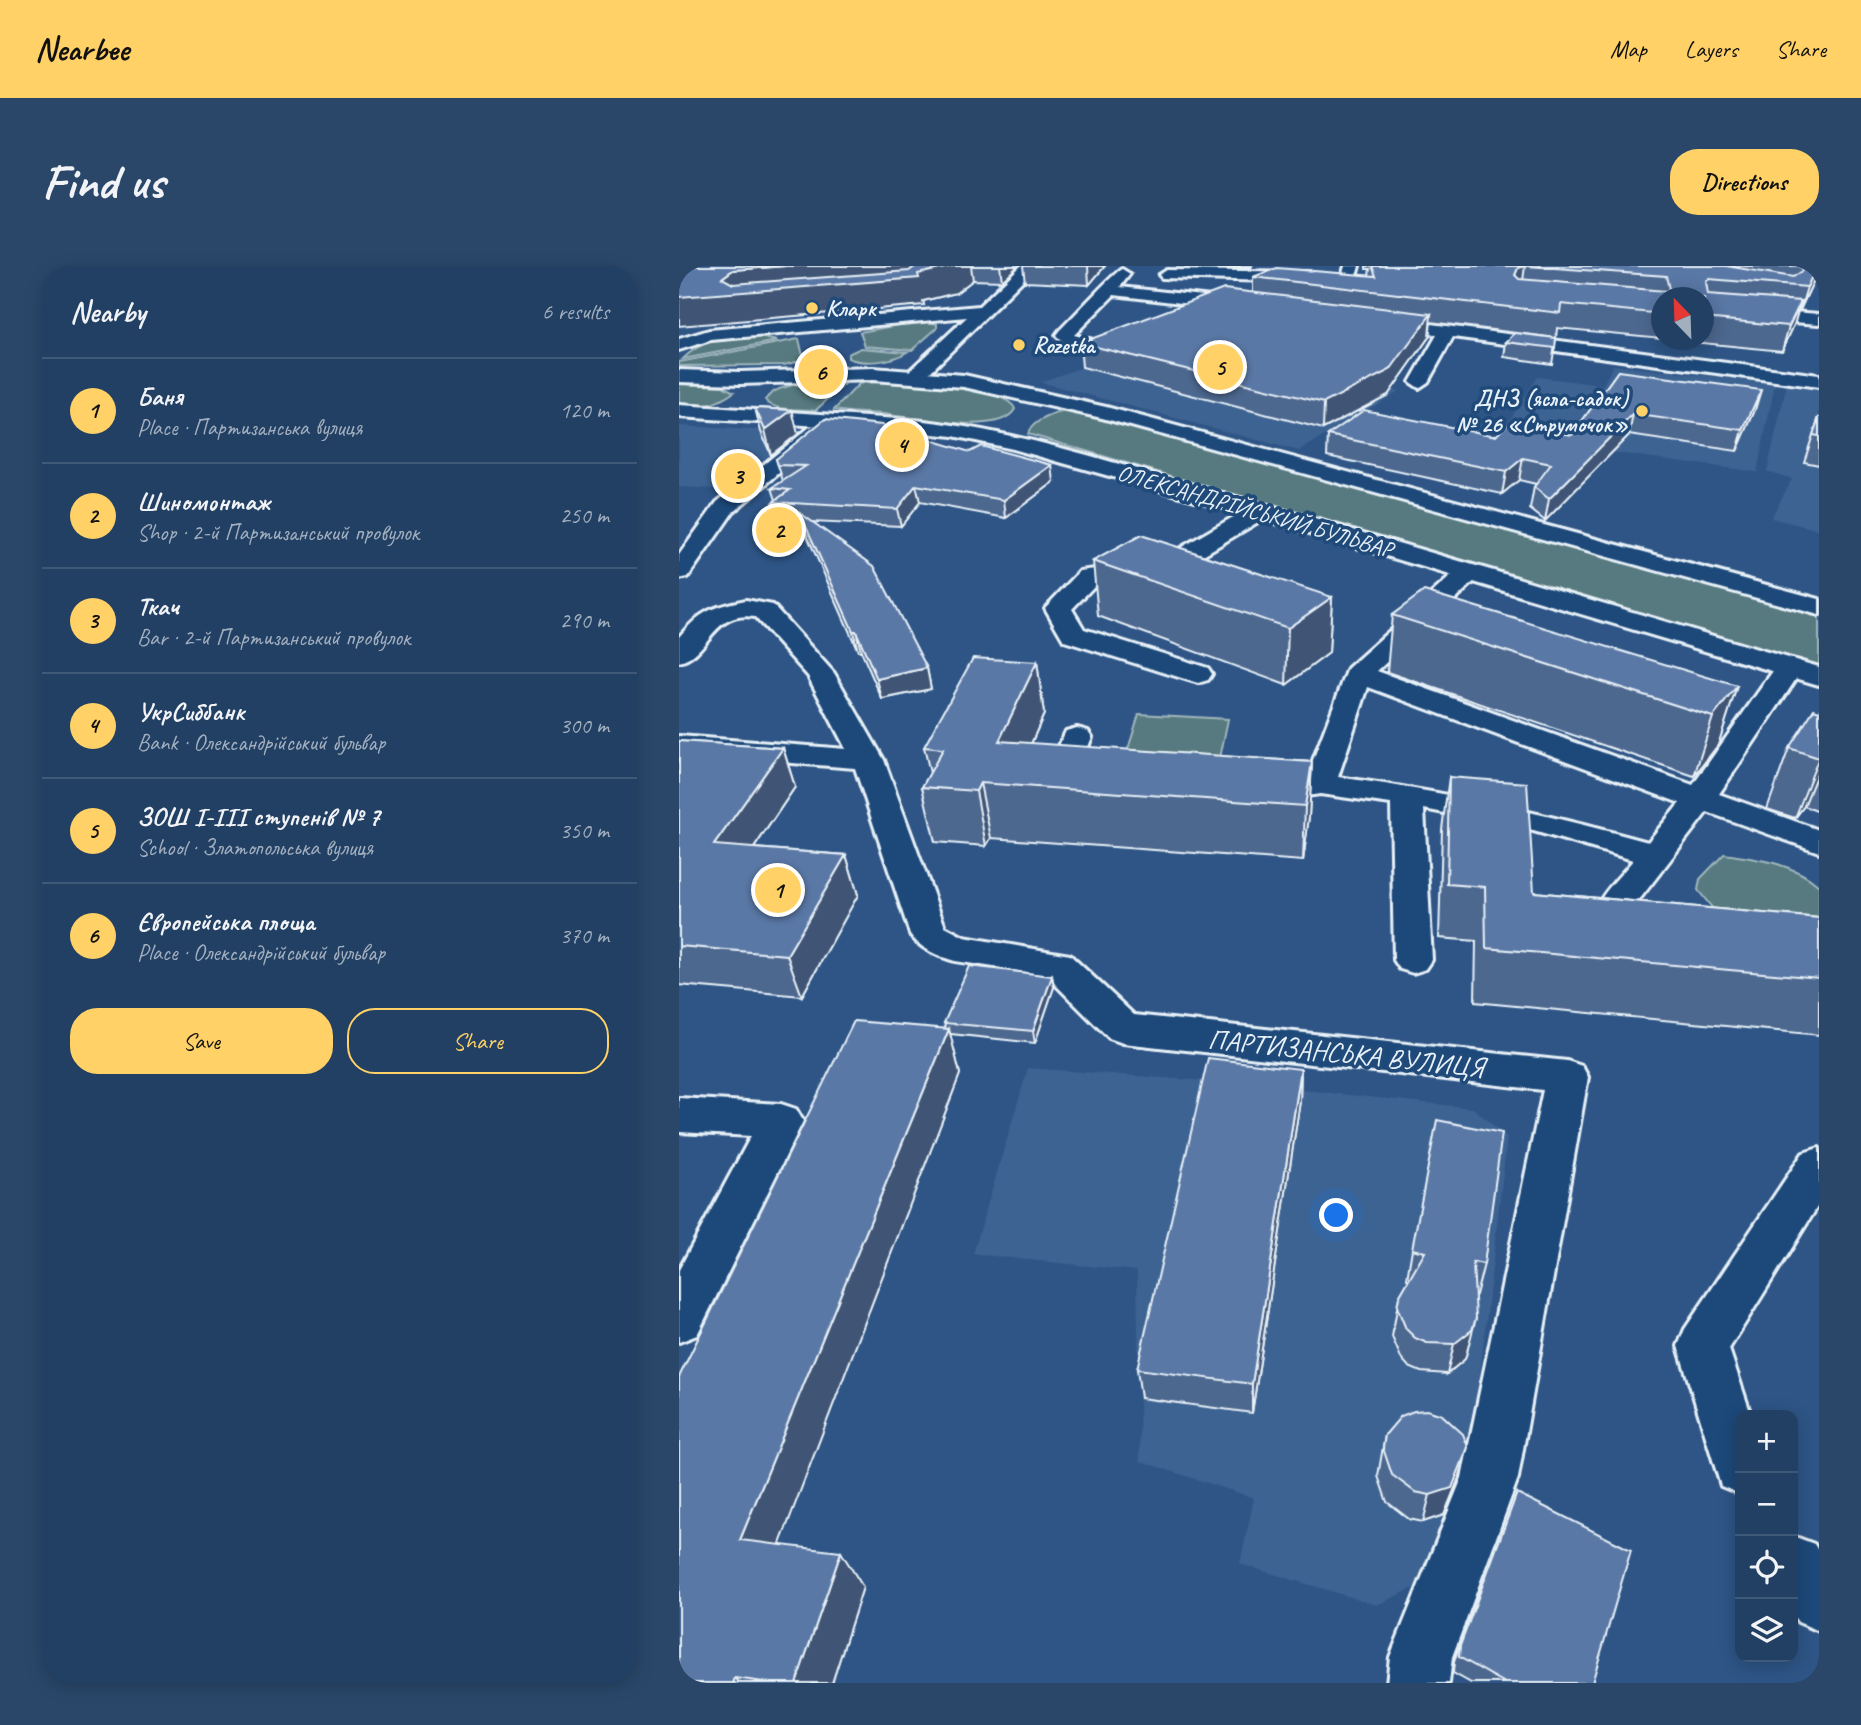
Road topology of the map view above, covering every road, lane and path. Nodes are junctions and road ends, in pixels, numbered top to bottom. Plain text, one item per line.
1 (1030, 266) edge
2 (1260, 271) edge
3 (1130, 272) edge
4 (1345, 275) edge
5 (1110, 290) junction
6 (1271, 308) edge
7 (980, 311) junction
8 (1714, 311) edge
9 (1353, 319) edge
10 (1819, 319) edge
11 (1448, 331) junction
12 (1087, 344) edge
13 (679, 345) edge
14 (1655, 350) edge
15 (1648, 359) junction
16 (679, 376) edge
17 (801, 376) junction
18 (914, 377) junction
19 (1819, 381) edge
20 (1419, 382) dead end
21 (1014, 391) junction
22 (679, 411) edge
23 (772, 415) junction
24 (832, 419) junction
25 (953, 430) junction
26 (1260, 511) junction
27 (679, 572) edge
28 (1469, 573) junction
29 (1819, 607) edge
30 (679, 654) edge
31 (1805, 671) edge
32 (1198, 674) dead end
33 (1357, 674) junction
34 (1077, 737) dead end
35 (679, 745) edge
36 (868, 760) junction
37 (1115, 776) edge
38 (1320, 784) junction
39 (1234, 785) edge
40 (1407, 796) junction
41 (1700, 799) junction
42 (1819, 842) edge
43 (1655, 855) junction
44 (1667, 936) edge
45 (1413, 960) dead end
46 (679, 1115) edge
47 (1819, 1166) edge
48 (679, 1319) edge
49 (1735, 1451) edge
50 (1798, 1572) edge
51 (1819, 1601) edge
52 (1419, 1670) edge

1 - 7 street
2 - 3 street
2 - 4 street
3 - 5 street
5 - 6 street
5 - 12 street
7 - 13 street
7 - 18 street
8 - 10 street
9 - 11 street
11 - 15 street
11 - 20 street
14 - 15 street
15 - 19 street
16 - 17 street, ОЛЕКСАНДРІЙСЬКИЙ БУЛЬВАР
17 - 18 street, ОЛЕКСАНДРІЙСЬКИЙ БУЛЬВАР
17 - 23 street
18 - 21 street, ОЛЕКСАНДРІЙСЬКИЙ БУЛЬВАР
21 - 25 street
21 - 29 street, ОЛЕКСАНДРІЙСЬКИЙ БУЛЬВАР
22 - 23 street, ОЛЕКСАНДРІЙСЬКИЙ БУЛЬВАР
23 - 24 street, ОЛЕКСАНДРІЙСЬКИЙ БУЛЬВАР
24 - 25 street, ОЛЕКСАНДРІЙСЬКИЙ БУЛЬВАР
24 - 27 street
25 - 26 street, ОЛЕКСАНДРІЙСЬКИЙ БУЛЬВАР
26 - 28 street, ОЛЕКСАНДРІЙСЬКИЙ БУЛЬВАР
26 - 32 street
28 - 31 street, ОЛЕКСАНДРІЙСЬКИЙ БУЛЬВАР
28 - 33 street
30 - 36 street
31 - 41 street
33 - 38 street
33 - 41 street
34 - 37 street
35 - 36 street
36 - 52 street, ПАРТИЗАНСЬКА ВУЛИЦЯ
38 - 39 street
38 - 40 street
40 - 43 street
40 - 45 street
41 - 42 street
41 - 43 street
43 - 44 street
46 - 48 street
47 - 49 street
50 - 51 street

